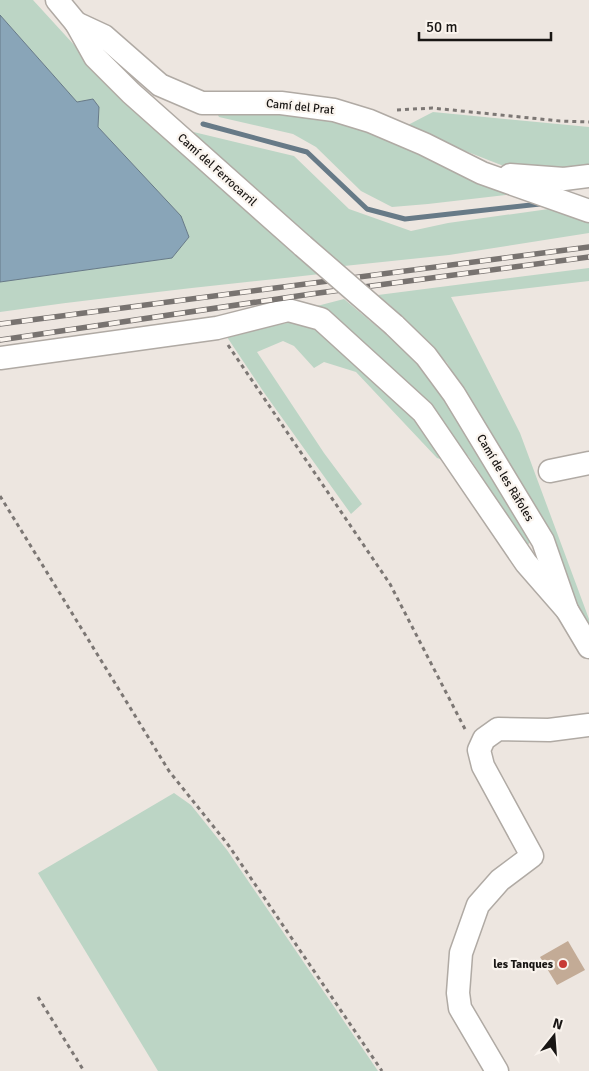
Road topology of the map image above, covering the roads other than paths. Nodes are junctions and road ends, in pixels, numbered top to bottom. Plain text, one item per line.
1 (57, 0) edge
2 (76, 23) junction
3 (482, 173) junction
4 (589, 176) edge
5 (589, 211) edge
6 (394, 325) joint
7 (0, 358) edge
8 (589, 463) edge
9 (550, 470) dead end
10 (567, 610) junction
11 (589, 646) edge
12 (589, 724) edge
13 (497, 1071) edge

1 - 2 street, Camí del Ferrocarril
2 - 3 street, Camí del Prat
2 - 6 street, Camí del Ferrocarril, bridge
3 - 4 street
3 - 5 street, Camí del Prat
6 - 10 street, Camí de les Ràfoles
7 - 10 street
8 - 9 street
10 - 11 street, Camí de les Ràfoles
12 - 13 street

